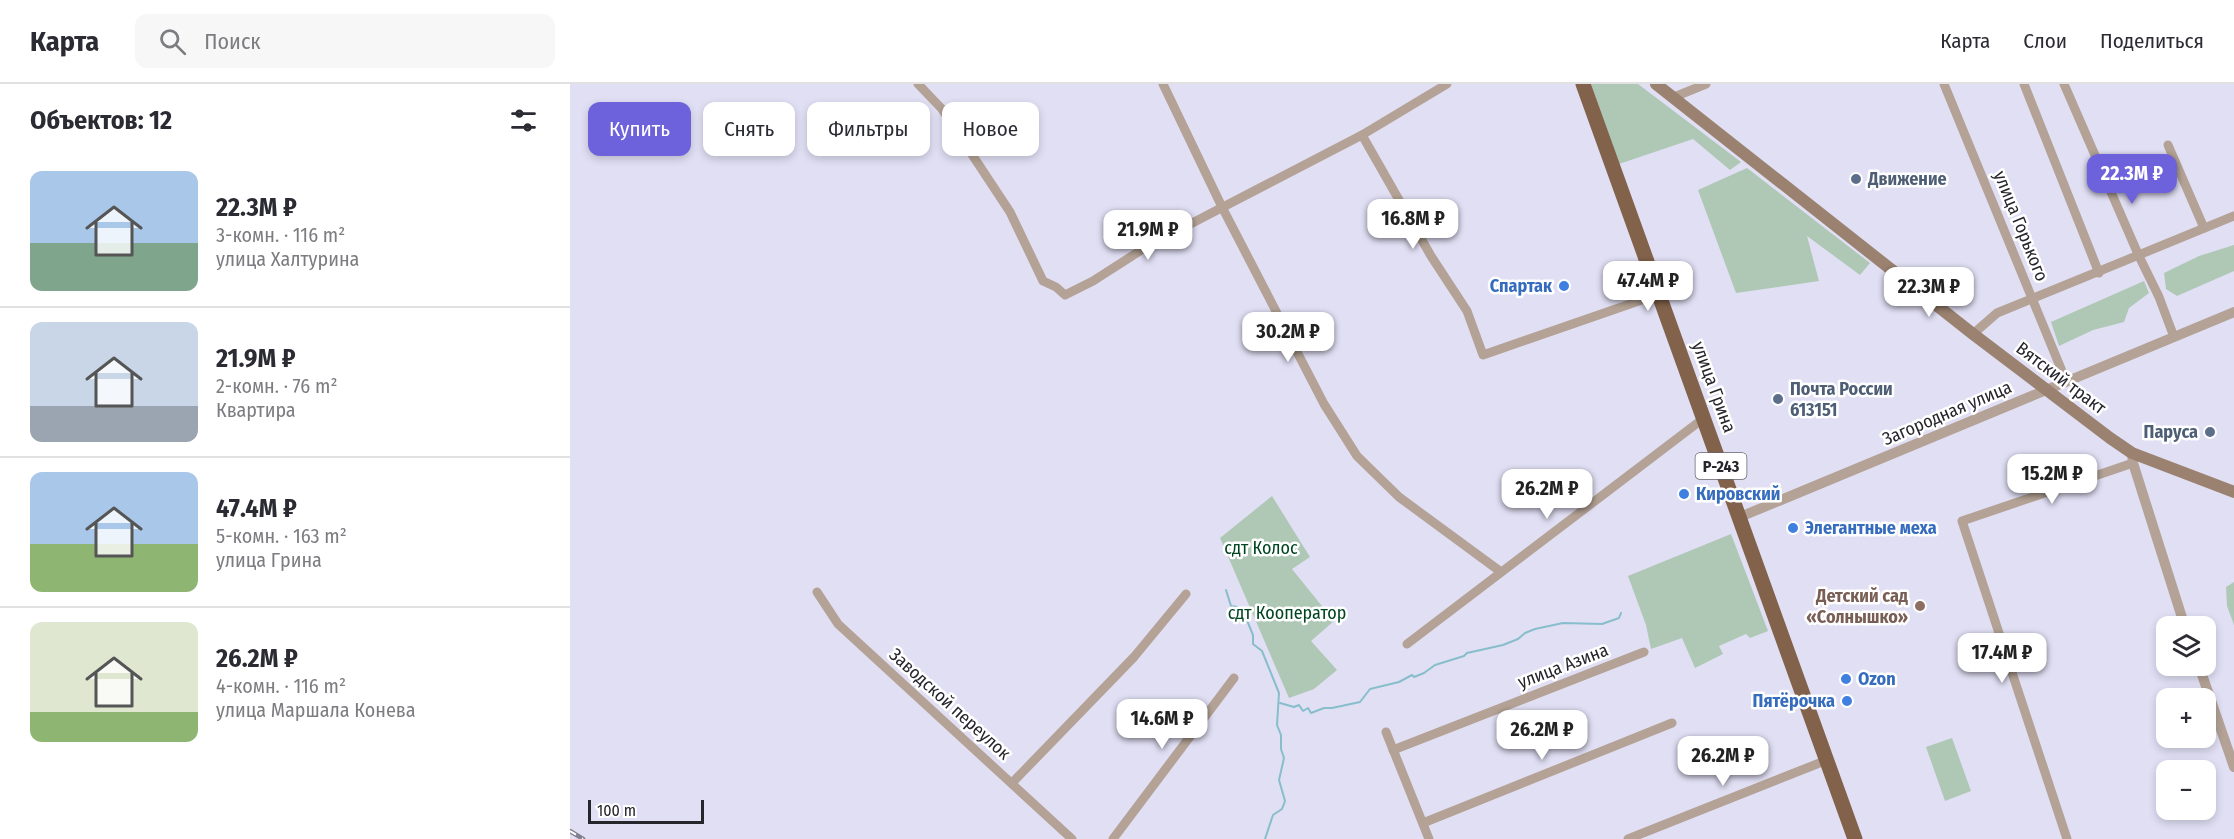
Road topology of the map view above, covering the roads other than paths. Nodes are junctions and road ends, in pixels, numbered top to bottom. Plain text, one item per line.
1 (918, 84) edge
2 (1162, 84) edge
3 (1447, 84) edge
4 (1583, 84) edge
5 (1656, 84) edge
6 (1706, 84) edge
7 (1944, 84) edge
8 (2024, 84) edge
9 (2064, 84) edge
10 (1674, 97) junction
11 (1362, 135) junction
12 (2168, 145) dead end
13 (1222, 207) junction
14 (2234, 216) edge
15 (2204, 228) junction
16 (2138, 254) junction
17 (2099, 273) junction
18 (1659, 294) junction
19 (2032, 298) junction
20 (2234, 312) edge
21 (1973, 334) junction
22 (2174, 337) junction
23 (2066, 381) junction
24 (2045, 389) junction
25 (1704, 418) junction
26 (2132, 458) junction
27 (2234, 492) edge
28 (1740, 517) junction
29 (1501, 572) junction
30 (816, 592) dead end
31 (1186, 594) dead end
32 (2182, 616) edge
33 (1407, 644) dead end
34 (1644, 652) dead end
35 (2202, 676) edge
36 (1234, 678) dead end
37 (1672, 723) dead end
38 (1386, 732) dead end
39 (1393, 750) junction
40 (1827, 760) junction
41 (2234, 767) edge
42 (1012, 783) junction
43 (1423, 823) junction
44 (1072, 839) edge
45 (1113, 839) edge
46 (1429, 839) edge
47 (1628, 839) edge
48 (1855, 839) edge
49 (2067, 839) edge

1 - 13 street
2 - 13 street
3 - 11 street
4 - 18 highway, улица Грина / Р-243
5 - 10 main road, Вятский тракт
6 - 10 street
7 - 19 street, улица Горького
8 - 17 street
9 - 16 street
10 - 21 main road, Вятский тракт
11 - 13 street
11 - 18 street
12 - 15 street
13 - 29 street
14 - 15 street
15 - 16 street
16 - 17 street
16 - 22 street
17 - 19 street
18 - 25 highway, улица Грина / Р-243
19 - 21 street
19 - 23 street, улица Горького
20 - 22 street, Загородная улица
21 - 24 main road, Вятский тракт
22 - 23 street, Загородная улица
23 - 24 street, Загородная улица
24 - 26 main road, Вятский тракт
24 - 28 street, Загородная улица
25 - 28 highway, улица Грина / Р-243
25 - 29 street
26 - 27 main road, Вятский тракт
26 - 32 street
26 - 49 street
28 - 40 highway, улица Грина / Р-243
29 - 33 street
30 - 42 street, Заводской переулок
31 - 42 street, Заводской переулок
34 - 39 street, улица Азина
35 - 41 street
36 - 45 street
37 - 43 street
38 - 39 street
39 - 43 street
40 - 47 street
40 - 48 highway, улица Грина / Р-243
42 - 44 street
43 - 46 street

